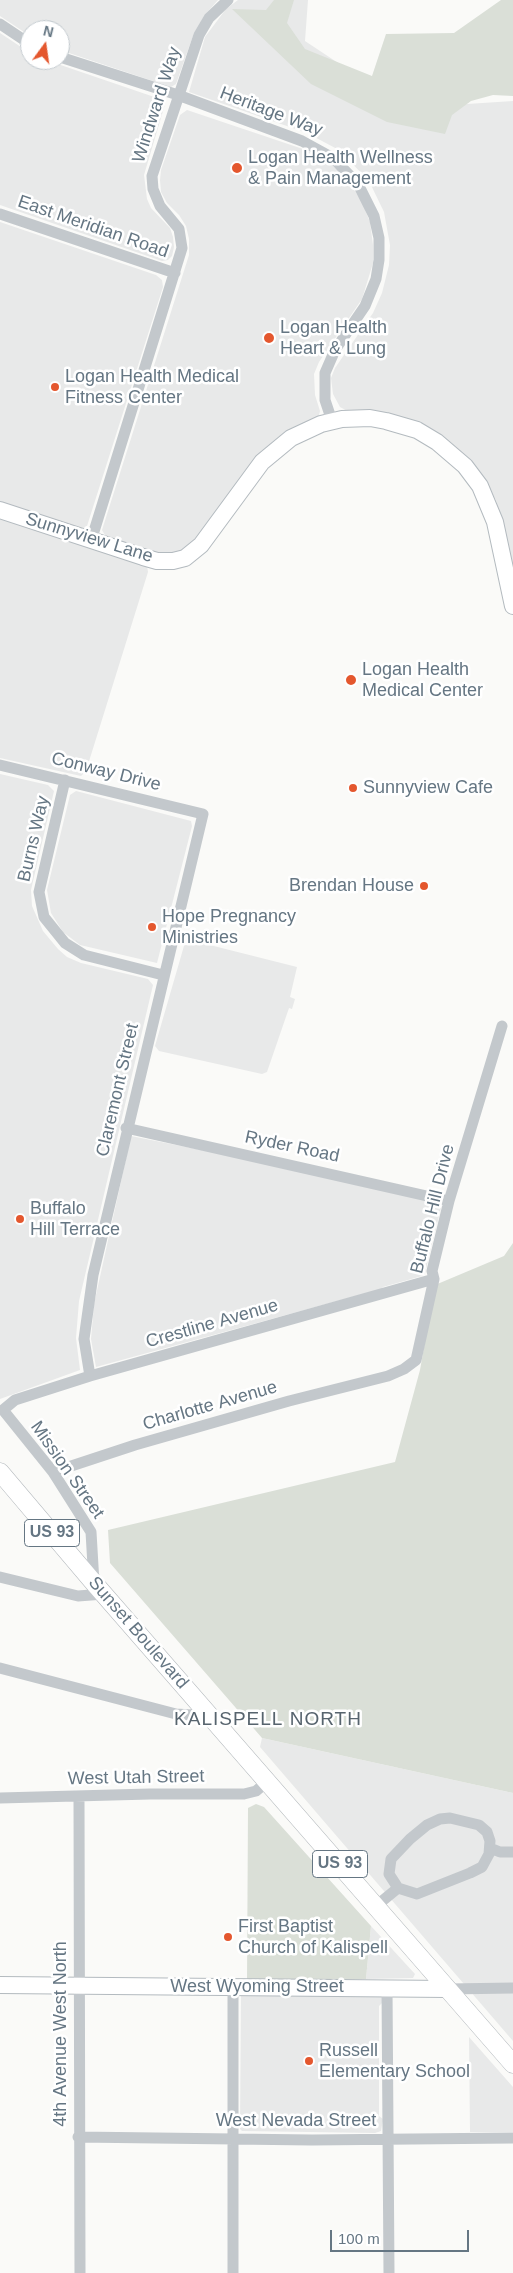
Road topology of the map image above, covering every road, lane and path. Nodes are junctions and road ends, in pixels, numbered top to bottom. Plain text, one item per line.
1 (228, 0) edge
2 (0, 24) edge
3 (20, 39) edge
4 (70, 60) edge
5 (178, 95) junction
6 (0, 214) edge
7 (175, 273) junction
8 (332, 421) junction
9 (0, 510) edge
10 (91, 541) junction
11 (513, 606) edge
12 (0, 765) edge
13 (65, 780) junction
14 (202, 814) joint
15 (163, 975) junction
16 (502, 1026) dead end
17 (126, 1128) junction
18 (449, 1201) junction
19 (434, 1279) junction
20 (90, 1376) junction
21 (378, 1378) joint
22 (3, 1410) joint
23 (0, 1472) edge
24 (52, 1472) junction
25 (0, 1577) edge
26 (99, 1589) junction
27 (0, 1668) edge
28 (204, 1707) junction
29 (268, 1781) junction
30 (78, 1796) junction
31 (0, 1798) edge
32 (490, 1848) junction
33 (513, 1852) edge
34 (398, 1888) junction
35 (376, 1906) junction
36 (0, 1985) edge
37 (79, 1986) junction
38 (233, 1987) junction
39 (387, 1988) junction
40 (513, 1988) edge
41 (448, 1989) junction
42 (513, 2064) edge
43 (78, 2137) junction
44 (233, 2138) junction
45 (513, 2138) edge
46 (389, 2139) junction
47 (80, 2273) edge
48 (233, 2273) edge
49 (389, 2273) edge

1 - 5 street, Windward Way
2 - 3 street
4 - 5 street, Heritage Way
5 - 7 street, Windward Way
5 - 8 street, Heritage Way
6 - 7 street, East Meridian Road
7 - 10 street, Windward Way
8 - 10 street, Sunnyview Lane
8 - 11 street, Sunnyview Lane
9 - 10 street, Sunnyview Lane
12 - 13 street, Conway Drive
13 - 14 street, Conway Drive
13 - 15 street, Burns Way
14 - 15 street, Claremont Street
15 - 17 street, Claremont Street
16 - 18 street, Buffalo Hill Drive
17 - 18 street, Ryder Road
17 - 20 street, Claremont Street
18 - 19 street, Buffalo Hill Drive
19 - 20 street, Crestline Avenue
19 - 21 street, Buffalo Hill Drive
20 - 22 street, Crestline Avenue
21 - 24 street, Charlotte Avenue
22 - 24 street, Mission Street
23 - 26 main road, Sunset Boulevard / US 93
24 - 26 street, Mission Street
25 - 26 street
26 - 28 main road, Sunset Boulevard / US 93
27 - 28 street
28 - 29 main road, Sunset Boulevard / US 93
29 - 30 street, West Utah Street
29 - 35 main road, Sunset Boulevard / US 93
30 - 31 street, West Utah Street
30 - 37 street, 4th Avenue West North
32 - 33 street
32 - 34 street
32 - 34 street
34 - 35 street
35 - 41 main road, Sunset Boulevard / US 93
36 - 37 street, West Wyoming Street
37 - 38 street, West Wyoming Street
37 - 43 street, 4th Avenue West North
38 - 39 street, West Wyoming Street
38 - 44 street
39 - 41 street, West Wyoming Street
39 - 46 street
40 - 41 street, West Wyoming Street
41 - 42 main road, Sunset Boulevard / US 93
43 - 44 street, West Nevada Street
43 - 47 street, 4th Avenue West North
44 - 46 street, West Nevada Street
44 - 48 street
45 - 46 street, West Nevada Street
46 - 49 street

